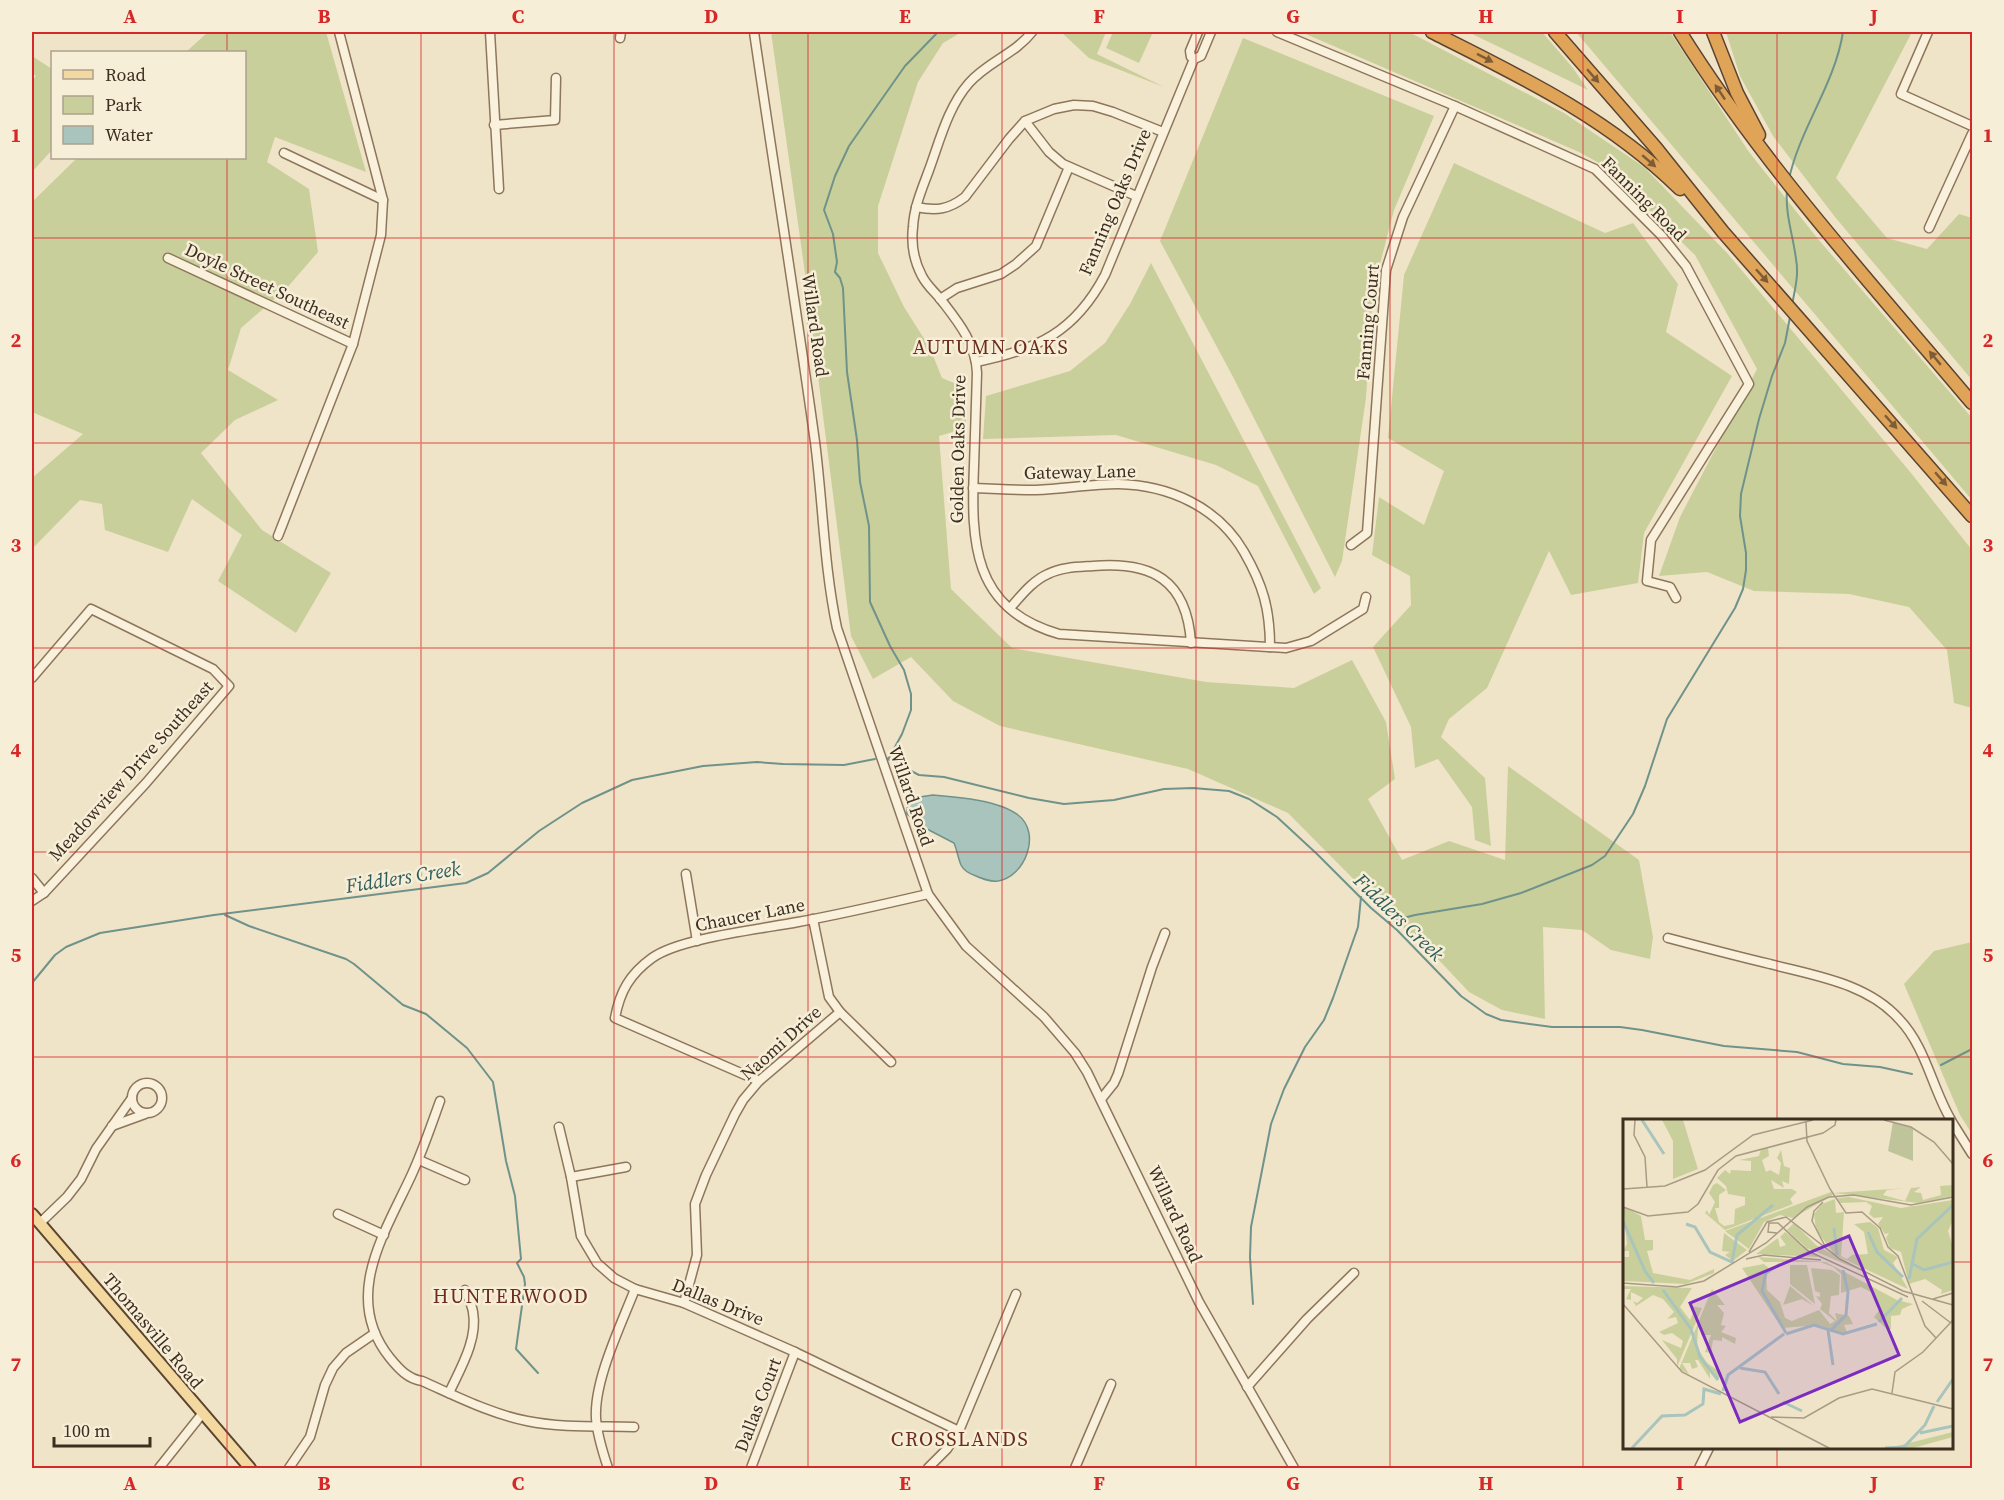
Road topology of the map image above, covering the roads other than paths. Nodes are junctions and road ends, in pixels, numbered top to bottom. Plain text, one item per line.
1 (339, 32) edge
2 (490, 32) edge
3 (754, 32) edge
4 (1032, 32) edge
5 (1198, 32) edge
6 (1211, 32) edge
7 (1276, 32) edge
8 (1432, 32) edge
9 (1555, 32) edge
10 (1680, 32) edge
11 (1713, 32) edge
12 (1928, 32) edge
13 (1194, 59) junction
14 (556, 78) dead end
15 (1455, 106) junction
16 (1025, 121) junction
17 (494, 125) junction
18 (1972, 126) edge
19 (1163, 132) junction
20 (1972, 134) edge
21 (284, 153) dead end
22 (1069, 167) junction
23 (499, 189) dead end
24 (1136, 196) junction
25 (383, 200) junction
26 (1805, 206) junction
27 (916, 207) junction
28 (1929, 228) dead end
29 (1723, 232) junction
30 (168, 258) dead end
31 (940, 299) junction
32 (352, 344) junction
33 (976, 362) junction
34 (1972, 403) edge
35 (973, 488) junction
36 (1972, 516) edge
37 (278, 536) dead end
38 (1351, 545) dead end
39 (1366, 597) dead end
40 (1676, 598) dead end
41 (1010, 608) junction
42 (1191, 643) junction
43 (1270, 647) junction
44 (32, 678) edge
45 (686, 874) dead end
46 (32, 878) edge
47 (44, 892) junction
48 (928, 894) junction
49 (32, 901) edge
50 (813, 919) junction
51 (1165, 933) dead end
52 (1668, 938) dead end
53 (697, 941) junction
54 (840, 1012) junction
55 (891, 1062) dead end
56 (759, 1081) junction
57 (132, 1098) junction
58 (1102, 1098) junction
59 (440, 1101) dead end
60 (146, 1113) junction
61 (1950, 1119) edge
62 (1953, 1124) edge
63 (112, 1127) junction
64 (558, 1127) dead end
65 (1972, 1154) edge
66 (419, 1160) junction
67 (626, 1167) dead end
68 (571, 1177) junction
69 (465, 1180) dead end
70 (32, 1214) edge
71 (338, 1214) dead end
72 (40, 1223) junction
73 (384, 1235) junction
74 (1354, 1273) dead end
75 (635, 1289) junction
76 (465, 1290) dead end
77 (1017, 1294) dead end
78 (684, 1303) junction
79 (375, 1333) junction
80 (795, 1352) junction
81 (1111, 1384) dead end
82 (1247, 1387) junction
83 (449, 1393) junction
84 (202, 1414) junction
85 (597, 1426) junction
86 (634, 1427) dead end
87 (958, 1431) junction
88 (1708, 1449) edge
89 (159, 1468) edge
90 (250, 1468) edge
91 (289, 1468) edge
92 (608, 1468) edge
93 (752, 1468) edge
94 (928, 1468) edge
95 (1075, 1468) edge
96 (1294, 1468) edge
97 (1699, 1468) edge

1 - 25 street
2 - 17 street
3 - 48 street, Willard Road
4 - 27 street, Golden Oaks Drive
5 - 13 street, Fanning Oaks Drive
6 - 13 street, Fanning Oaks Drive
7 - 15 street, Fanning Road
8 -> 29 highway
9 -> 29 highway
26 -> 10 highway
11 - 26 highway
12 - 18 street
13 - 19 street, Fanning Oaks Drive
14 - 17 street
15 - 38 street, Fanning Court
15 - 40 street, Fanning Road
16 - 19 street
16 - 22 street
16 - 27 street
17 - 23 street
19 - 24 street, Fanning Oaks Drive
20 - 28 street
21 - 25 street
22 - 24 street
22 - 31 street
24 - 33 street, Fanning Oaks Drive
25 - 32 street
34 -> 26 highway
27 - 31 street, Golden Oaks Drive
29 -> 36 highway
30 - 32 street, Doyle Street Southeast
31 - 33 street, Golden Oaks Drive
32 - 37 street
33 - 35 street, Golden Oaks Drive
35 - 41 street, Golden Oaks Drive
35 - 43 street, Gateway Lane
39 - 43 street, Golden Oaks Drive
41 - 42 street, Golden Oaks Drive
41 - 42 street
42 - 43 street, Golden Oaks Drive
44 - 47 street, Meadowview Drive Southeast
45 - 53 street
46 - 47 street
47 - 49 street, Meadowview Drive Southeast
48 - 50 street, Chaucer Lane
48 - 58 street, Willard Road
50 - 53 street, Chaucer Lane
50 - 54 street
51 - 58 street
52 - 61 street
53 - 56 street, Chaucer Lane
54 - 55 street
54 - 56 street, Naomi Drive
56 - 78 street, Naomi Drive
57 - 60 street
57 - 60 street
57 - 63 street
58 - 82 street, Willard Road
59 - 66 street
60 - 63 street
62 - 65 street
63 - 72 street
64 - 68 street, Dallas Drive
66 - 69 street
66 - 73 street
67 - 68 street
68 - 75 street, Dallas Drive
70 - 72 main road, Thomasville Road
71 - 73 street
72 - 84 main road, Thomasville Road
73 - 79 street
74 - 82 street
75 - 78 street, Dallas Drive
75 - 85 street
76 - 83 street
77 - 87 street
78 - 80 street, Dallas Drive
79 - 83 street
79 - 91 street
80 - 87 street, Dallas Drive
80 - 93 street, Dallas Court
81 - 95 street
82 - 96 street, Willard Road
83 - 85 street
84 - 89 street
84 - 90 main road, Thomasville Road
85 - 86 street
85 - 92 street
87 - 94 street
88 - 97 street

